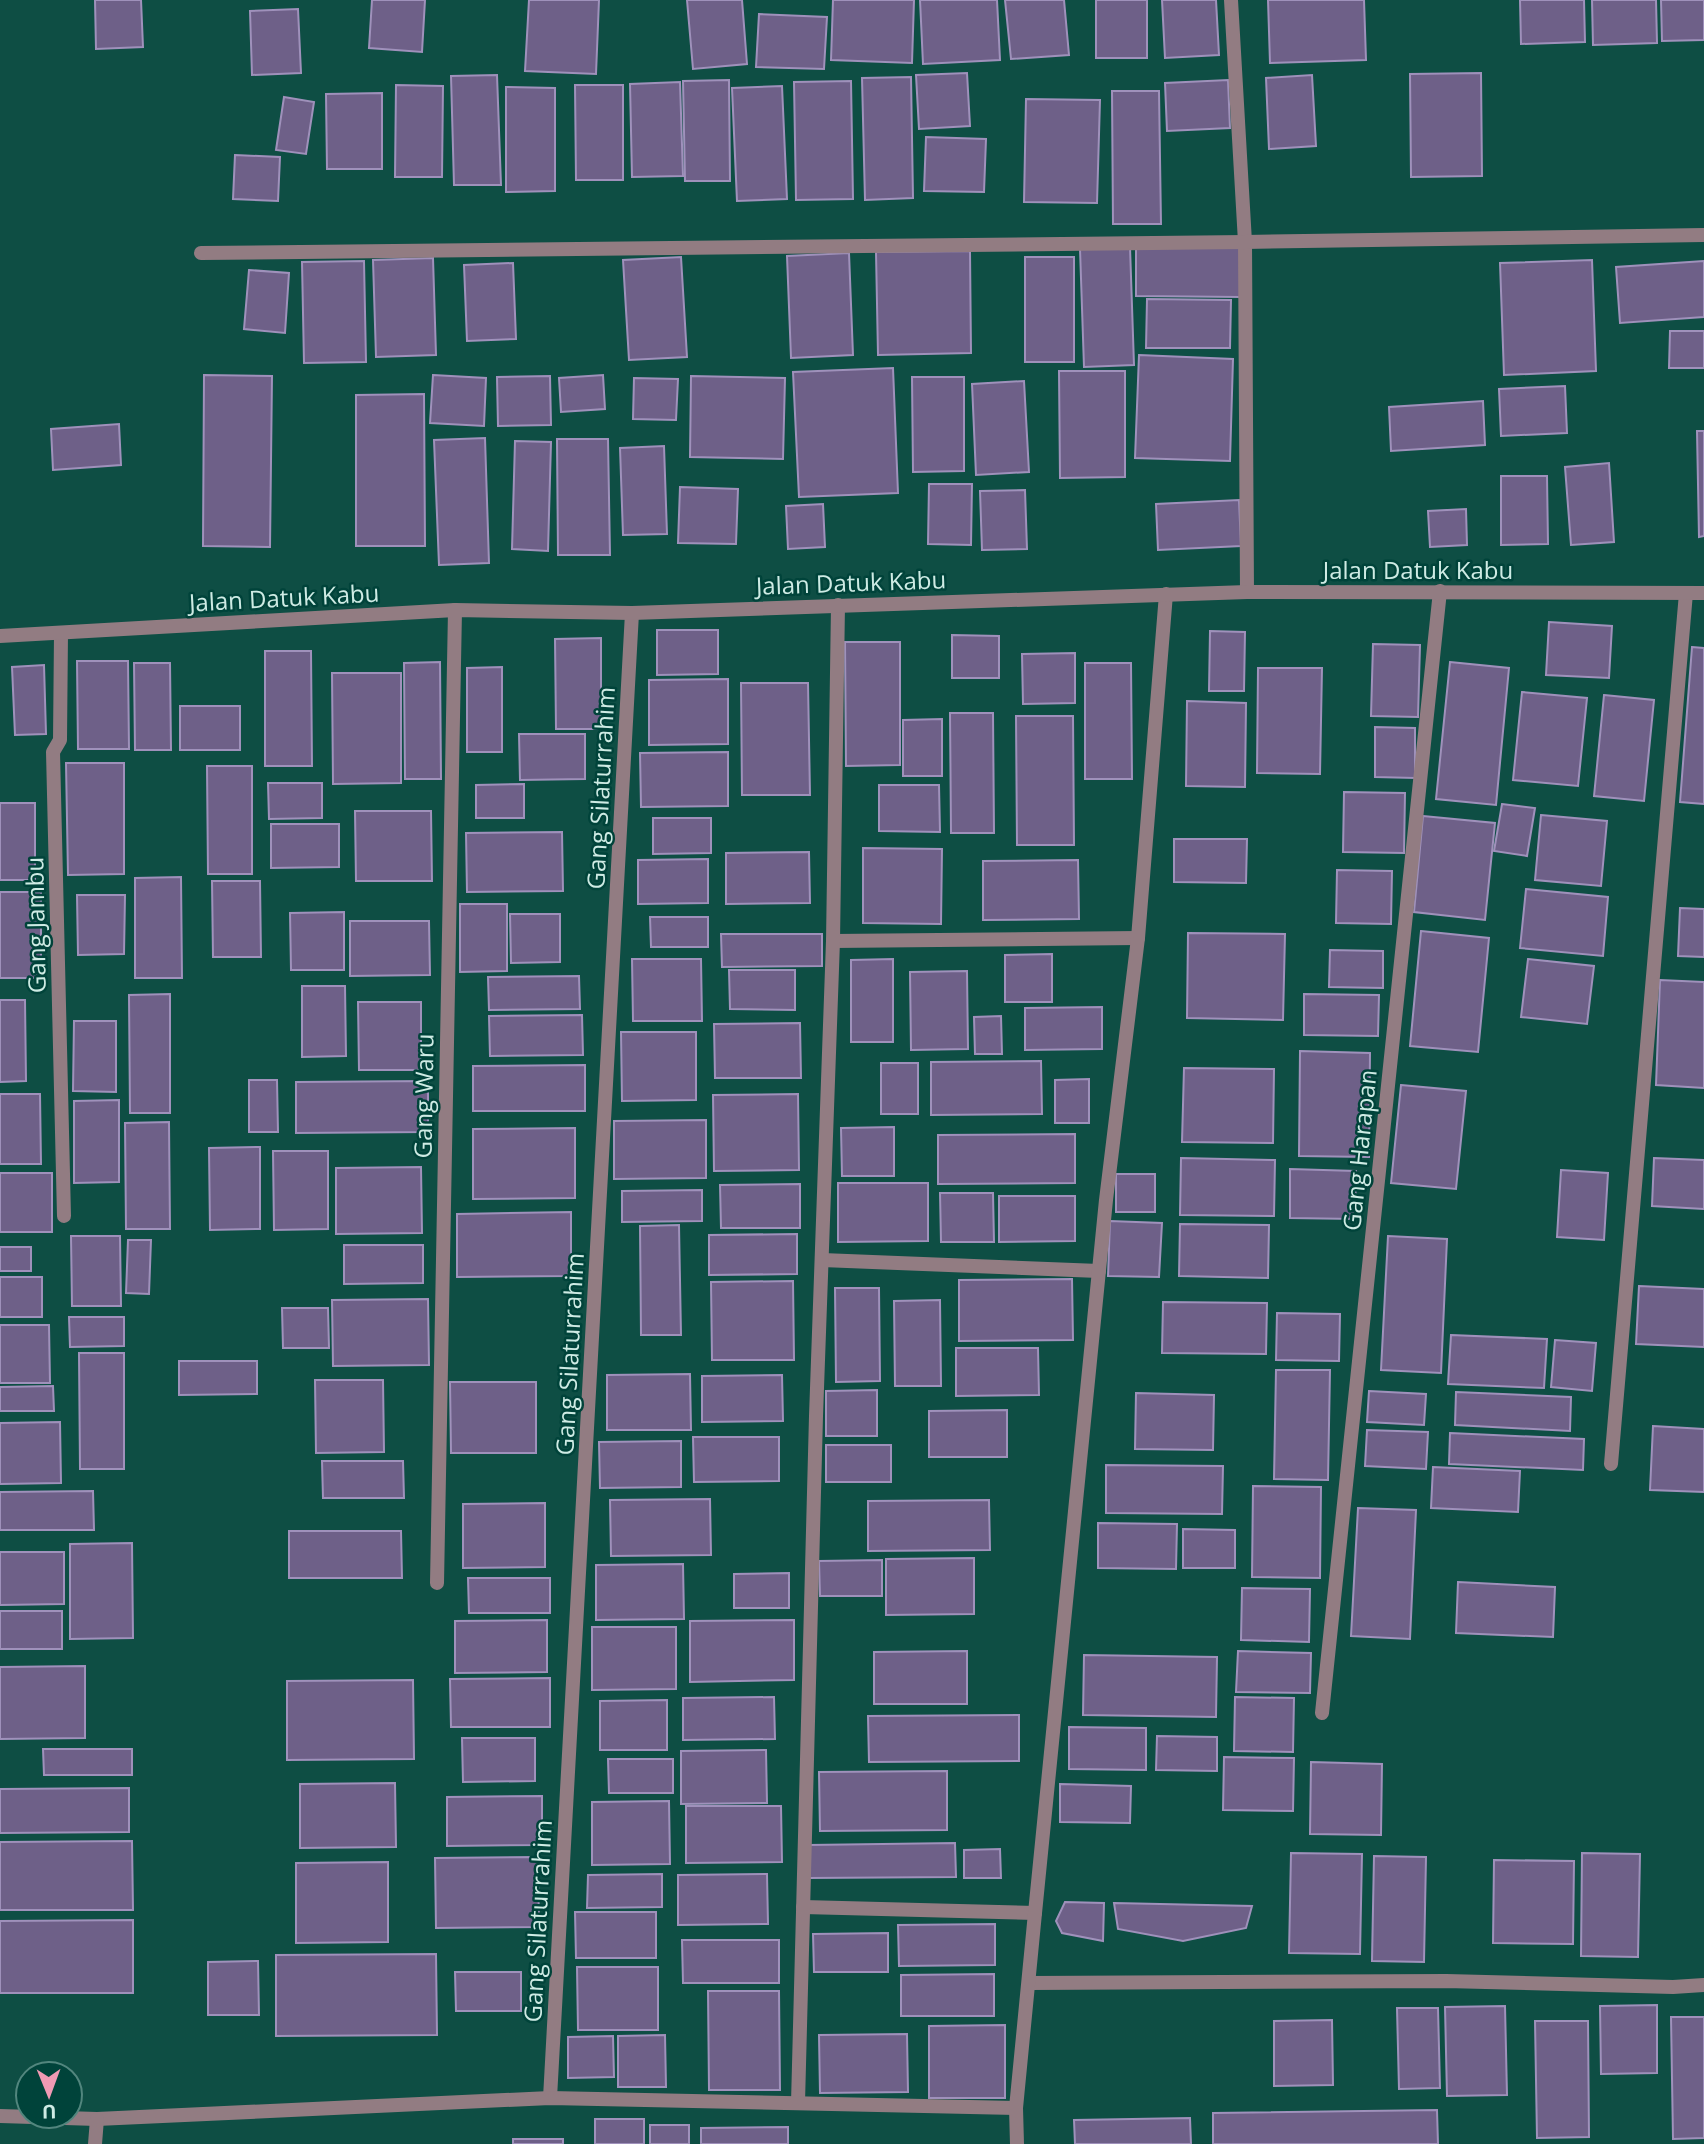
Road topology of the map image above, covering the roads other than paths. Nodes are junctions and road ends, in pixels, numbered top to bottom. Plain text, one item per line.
1 (1231, 0) edge
2 (1704, 235) edge
3 (1245, 242) junction
4 (201, 253) dead end
5 (1440, 591) junction
6 (1247, 593) junction
7 (1686, 593) junction
8 (1704, 593) edge
9 (1166, 594) junction
10 (838, 606) junction
11 (455, 610) junction
12 (632, 613) junction
13 (61, 633) junction
14 (0, 636) edge
15 (1138, 938) junction
16 (833, 941) junction
17 (64, 1216) dead end
18 (822, 1260) junction
19 (1099, 1270) junction
20 (1611, 1464) dead end
21 (437, 1583) dead end
22 (1322, 1713) dead end
23 (803, 1907) junction
24 (1035, 1913) junction
25 (1029, 1983) junction
26 (1704, 1985) edge
27 (550, 2098) junction
28 (798, 2103) junction
29 (1016, 2108) junction
30 (0, 2116) edge
31 (97, 2119) junction
32 (95, 2144) edge
33 (1017, 2144) edge

1 - 3 street
2 - 3 street
3 - 4 street
3 - 6 street
5 - 6 street, Jalan Datuk Kabu
5 - 7 street, Jalan Datuk Kabu
5 - 22 street, Gang Harapan
6 - 9 street, Jalan Datuk Kabu
7 - 8 street, Jalan Datuk Kabu
7 - 20 street
9 - 10 street, Jalan Datuk Kabu
9 - 15 street
10 - 12 street, Jalan Datuk Kabu
10 - 16 street
11 - 12 street, Jalan Datuk Kabu
11 - 13 street, Jalan Datuk Kabu
11 - 21 street, Gang Waru
12 - 27 street, Gang Silaturrahim
13 - 14 street, Jalan Datuk Kabu
13 - 17 street, Gang Jambu
15 - 16 street
15 - 19 street
16 - 18 street
18 - 19 street
18 - 23 street
19 - 24 street
23 - 24 street
23 - 28 street
24 - 25 street
25 - 26 street
25 - 29 street
27 - 28 street
27 - 31 street
28 - 29 street
29 - 33 street
30 - 31 street
31 - 32 street

